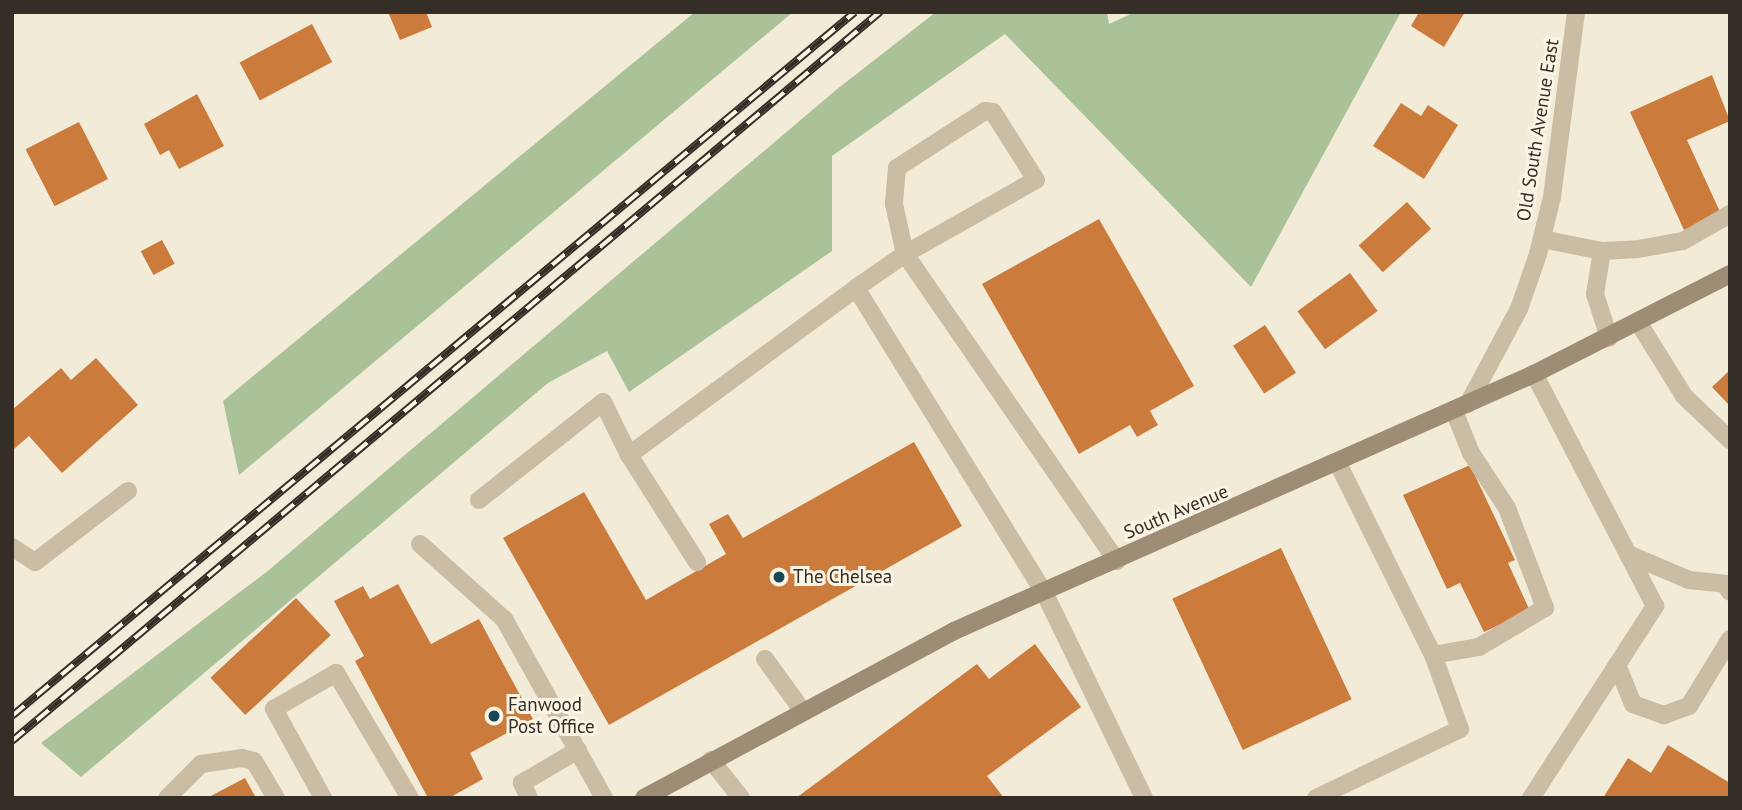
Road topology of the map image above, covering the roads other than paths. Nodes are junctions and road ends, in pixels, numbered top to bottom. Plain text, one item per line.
1 (1576, 12) edge
2 (1730, 214) edge
3 (1542, 239) junction
4 (1602, 251) junction
5 (905, 254) junction
6 (1730, 274) edge
7 (856, 288) junction
8 (1638, 322) junction
9 (1609, 338) junction
10 (1534, 374) junction
11 (1461, 408) junction
12 (1730, 440) edge
13 (629, 455) junction
14 (1338, 464) junction
15 (128, 491) dead end
16 (479, 500) dead end
17 (420, 544) dead end
18 (12, 547) edge
19 (1628, 554) junction
20 (1117, 561) junction
21 (697, 562) dead end
22 (1044, 592) junction
23 (1730, 592) edge
24 (1730, 639) edge
25 (1433, 655) junction
26 (765, 659) dead end
27 (1617, 664) junction
28 (802, 710) junction
29 (578, 750) junction
30 (711, 760) junction
31 (526, 791) edge
32 (167, 798) edge
33 (276, 798) edge
34 (323, 798) edge
35 (410, 798) edge
36 (604, 798) edge
37 (643, 798) edge
38 (741, 798) edge
39 (1144, 798) edge
40 (1316, 798) edge
41 (1531, 798) edge

1 - 3 street, Old South Avenue East
2 - 4 street
3 - 4 street
3 - 11 street, Old South Avenue East
4 - 9 street
5 - 5 street
5 - 7 street
5 - 20 street
6 - 8 main road, South Avenue
7 - 13 street
7 - 22 street
8 - 9 main road, South Avenue
8 - 12 street
9 - 10 main road, South Avenue
10 - 11 main road, South Avenue
10 - 19 street
11 - 14 main road, South Avenue
11 - 25 street
13 - 16 street
13 - 21 street
14 - 20 main road, South Avenue
14 - 25 street
15 - 18 street
17 - 29 street
19 - 23 street
19 - 27 street
20 - 22 main road, South Avenue
22 - 28 main road, South Avenue
22 - 39 street
24 - 27 street
25 - 40 street
26 - 28 street
27 - 41 street
28 - 30 main road, South Avenue
29 - 31 street
29 - 36 street
30 - 37 main road, South Avenue
30 - 38 street
32 - 33 street
34 - 35 street

